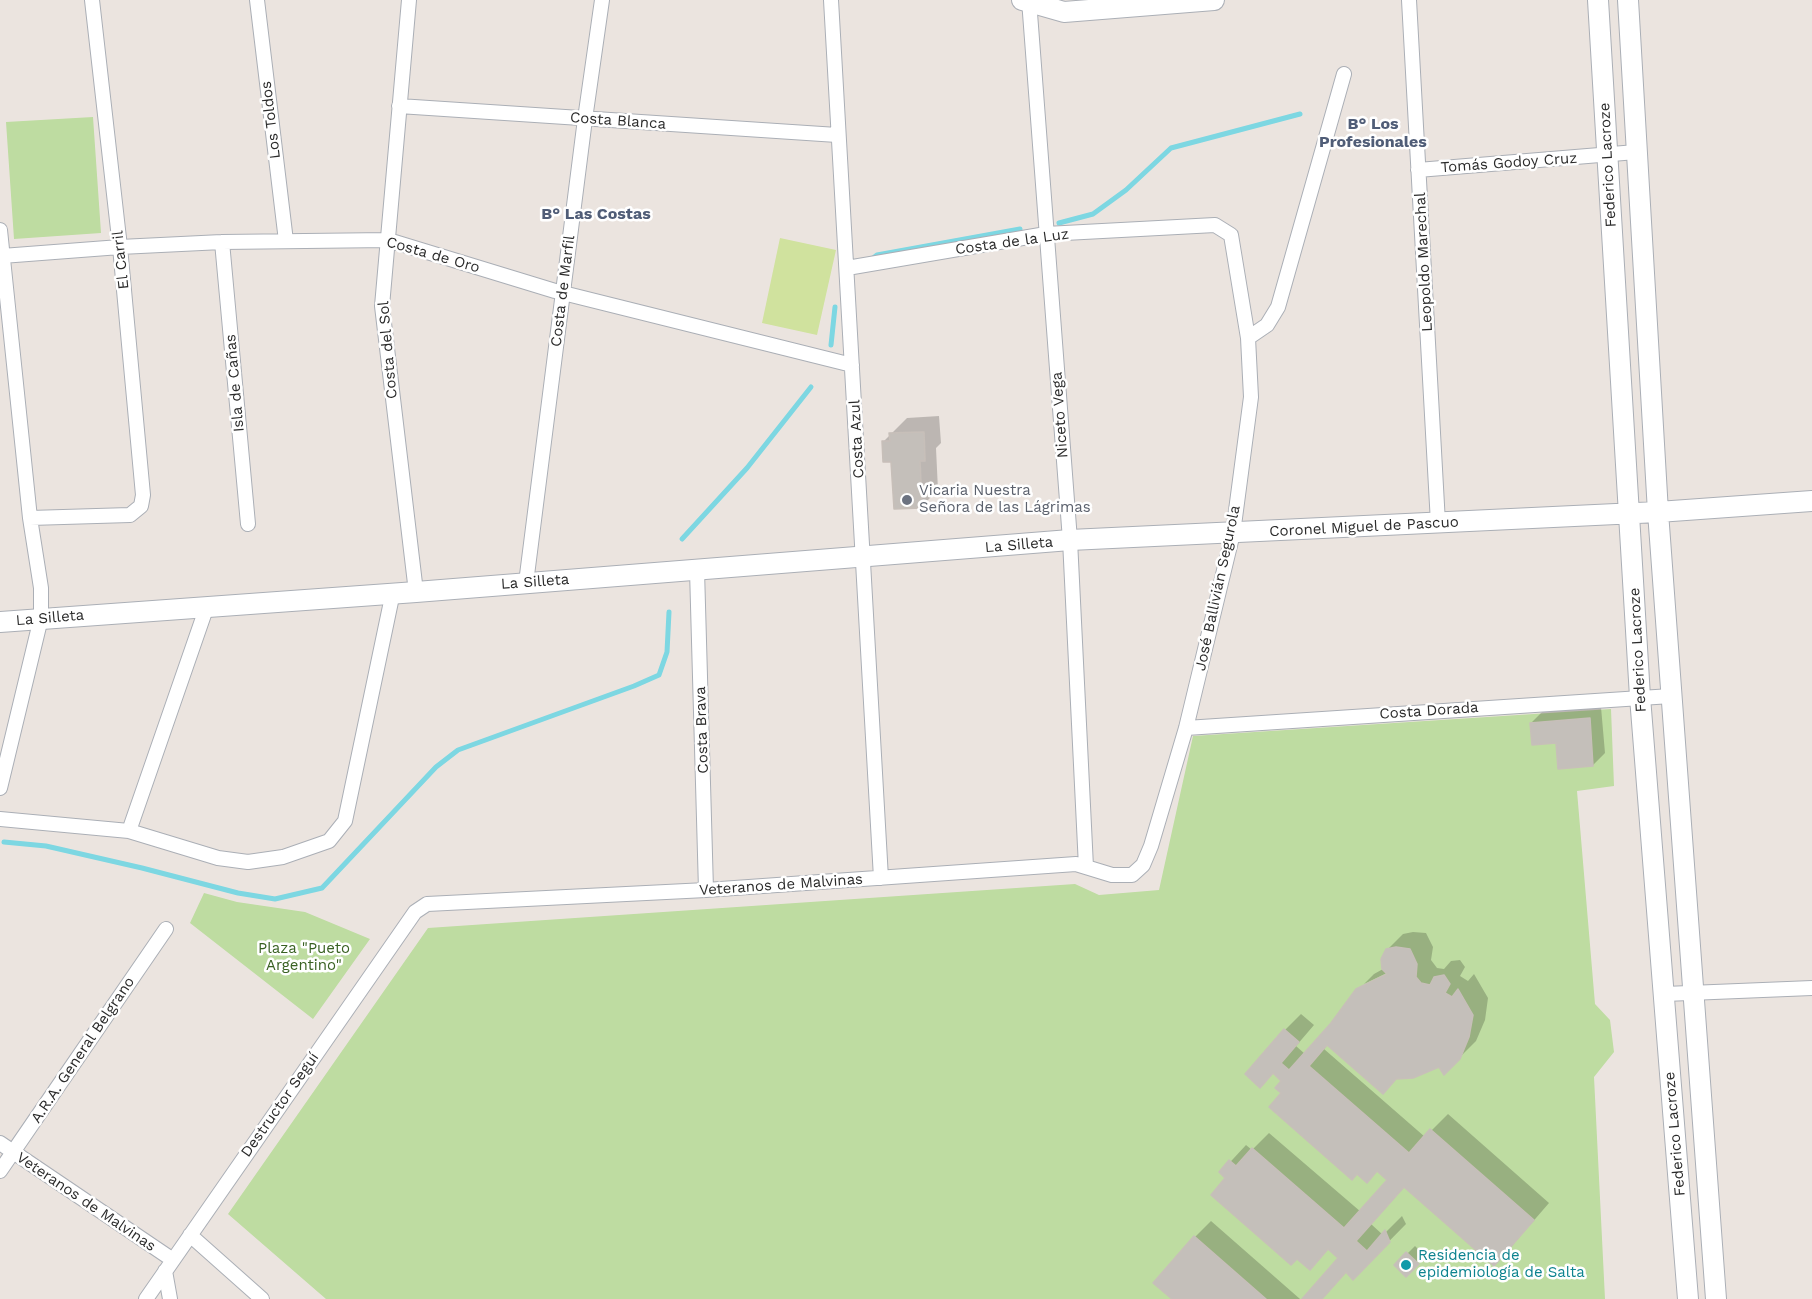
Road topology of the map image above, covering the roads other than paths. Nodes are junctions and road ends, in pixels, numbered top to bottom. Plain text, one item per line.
1 (92, 0) edge
2 (257, 0) edge
3 (408, 0) edge
4 (603, 0) edge
5 (831, 0) edge
6 (1214, 0) edge
7 (1409, 0) edge
8 (1598, 0) edge
9 (1628, 0) edge
10 (1027, 1) edge
11 (1344, 74) dead end
12 (399, 106) junction
13 (585, 119) junction
14 (837, 135) junction
15 (1635, 152) junction
16 (1607, 156) junction
17 (1418, 170) junction
18 (1215, 225) joint
19 (0, 230) edge
20 (1046, 234) junction
21 (388, 240) junction
22 (286, 241) junction
23 (222, 242) junction
24 (120, 247) junction
25 (2, 256) junction
26 (847, 268) junction
27 (562, 293) junction
28 (1248, 338) junction
29 (7, 365) edge
30 (852, 365) junction
31 (1812, 501) edge
32 (1630, 512) junction
33 (1658, 512) junction
34 (30, 518) junction
35 (1438, 523) junction
36 (248, 524) dead end
37 (1233, 533) junction
38 (1070, 540) junction
39 (863, 558) junction
40 (697, 570) junction
41 (526, 583) junction
42 (393, 592) junction
43 (416, 592) junction
44 (207, 606) junction
45 (41, 618) junction
46 (0, 622) edge
47 (1671, 696) junction
48 (1640, 697) junction
49 (1186, 728) junction
50 (0, 788) edge
51 (0, 819) edge
52 (129, 831) junction
53 (1143, 865) joint
54 (1086, 867) junction
55 (881, 878) junction
56 (706, 890) junction
57 (415, 912) joint
58 (166, 929) dead end
59 (1812, 988) edge
60 (1695, 993) junction
61 (1665, 994) junction
62 (0, 1143) edge
63 (13, 1152) junction
64 (0, 1171) edge
65 (190, 1235) junction
66 (169, 1265) junction
67 (146, 1299) edge
68 (170, 1299) edge
69 (262, 1299) edge
70 (1688, 1299) edge
71 (1716, 1299) edge

1 - 24 street, El Carril
2 - 22 street, Los Toldos
3 - 12 street, Costa del Sol
4 - 13 street, Costa de Marfil
5 - 14 street, Costa Azul
6 - 10 main road
7 - 17 street, Leopoldo Marechal
8 - 16 main road, Federico Lacroze
9 - 15 main road, Federico Lacroze
10 - 20 street, Niceto Vega
11 - 28 street
12 - 13 street, Costa Blanca
12 - 21 street, Costa del Sol
13 - 14 street, Costa Blanca
13 - 27 street, Costa de Marfil
14 - 26 street, Costa Azul
15 - 16 street, Tomás Godoy Cruz
15 - 33 main road, Federico Lacroze
16 - 17 street, Tomás Godoy Cruz
16 - 32 main road, Federico Lacroze
17 - 35 street, Leopoldo Marechal
18 - 20 street, Costa de la Luz
18 - 28 street, José Ballivián Segurola
19 - 25 street
20 - 26 street, Costa de la Luz
20 - 38 street, Niceto Vega
21 - 22 street, Costa de Oro
21 - 27 street, Costa de Oro
21 - 43 street, Costa del Sol
22 - 23 street, Costa de Oro
23 - 24 street, Costa de Oro
23 - 36 street, Isla de Cañas
24 - 25 street, Costa de Oro
24 - 34 street, El Carril
25 - 29 street
26 - 30 street, Costa Azul
27 - 30 street, Costa de Oro
27 - 41 street, Costa de Marfil
28 - 37 street, José Ballivián Segurola
29 - 34 street
30 - 39 street, Costa Azul
31 - 33 main road, Coronel Miguel de Pascuo
32 - 33 main road, Coronel Miguel de Pascuo
32 - 35 main road, Coronel Miguel de Pascuo
32 - 48 main road, Federico Lacroze
33 - 47 main road, Federico Lacroze
34 - 45 street
35 - 37 main road, Coronel Miguel de Pascuo
37 - 38 main road, Coronel Miguel de Pascuo
37 - 49 street, José Ballivián Segurola
38 - 39 main road, La Silleta
38 - 54 street, Niceto Vega
39 - 40 main road, La Silleta
39 - 55 street, Costa Azul
40 - 41 main road, La Silleta
40 - 56 street, Costa Brava
41 - 43 main road, La Silleta
42 - 43 main road, La Silleta
42 - 44 main road, La Silleta
42 - 52 street
44 - 45 main road, La Silleta
44 - 52 street
45 - 46 main road, La Silleta
45 - 50 street
47 - 48 street, Costa Dorada
47 - 60 main road, Federico Lacroze
48 - 49 street, Costa Dorada
48 - 61 main road, Federico Lacroze
49 - 53 street, José Ballivián Segurola
51 - 52 street
53 - 54 street, Veteranos de Malvinas
54 - 55 street, Veteranos de Malvinas
55 - 56 street, Veteranos de Malvinas
56 - 57 street, Veteranos de Malvinas
57 - 65 street, Destructor Seguí
58 - 63 street, A.R.A. General Belgrano
59 - 60 street
60 - 61 street
60 - 71 main road, Federico Lacroze
61 - 70 main road, Federico Lacroze
62 - 63 street, Veteranos de Malvinas
63 - 64 street, A.R.A. General Belgrano
63 - 66 street, Veteranos de Malvinas
65 - 66 street, Destructor Seguí
65 - 69 street
66 - 67 street, Destructor Seguí
66 - 68 street

